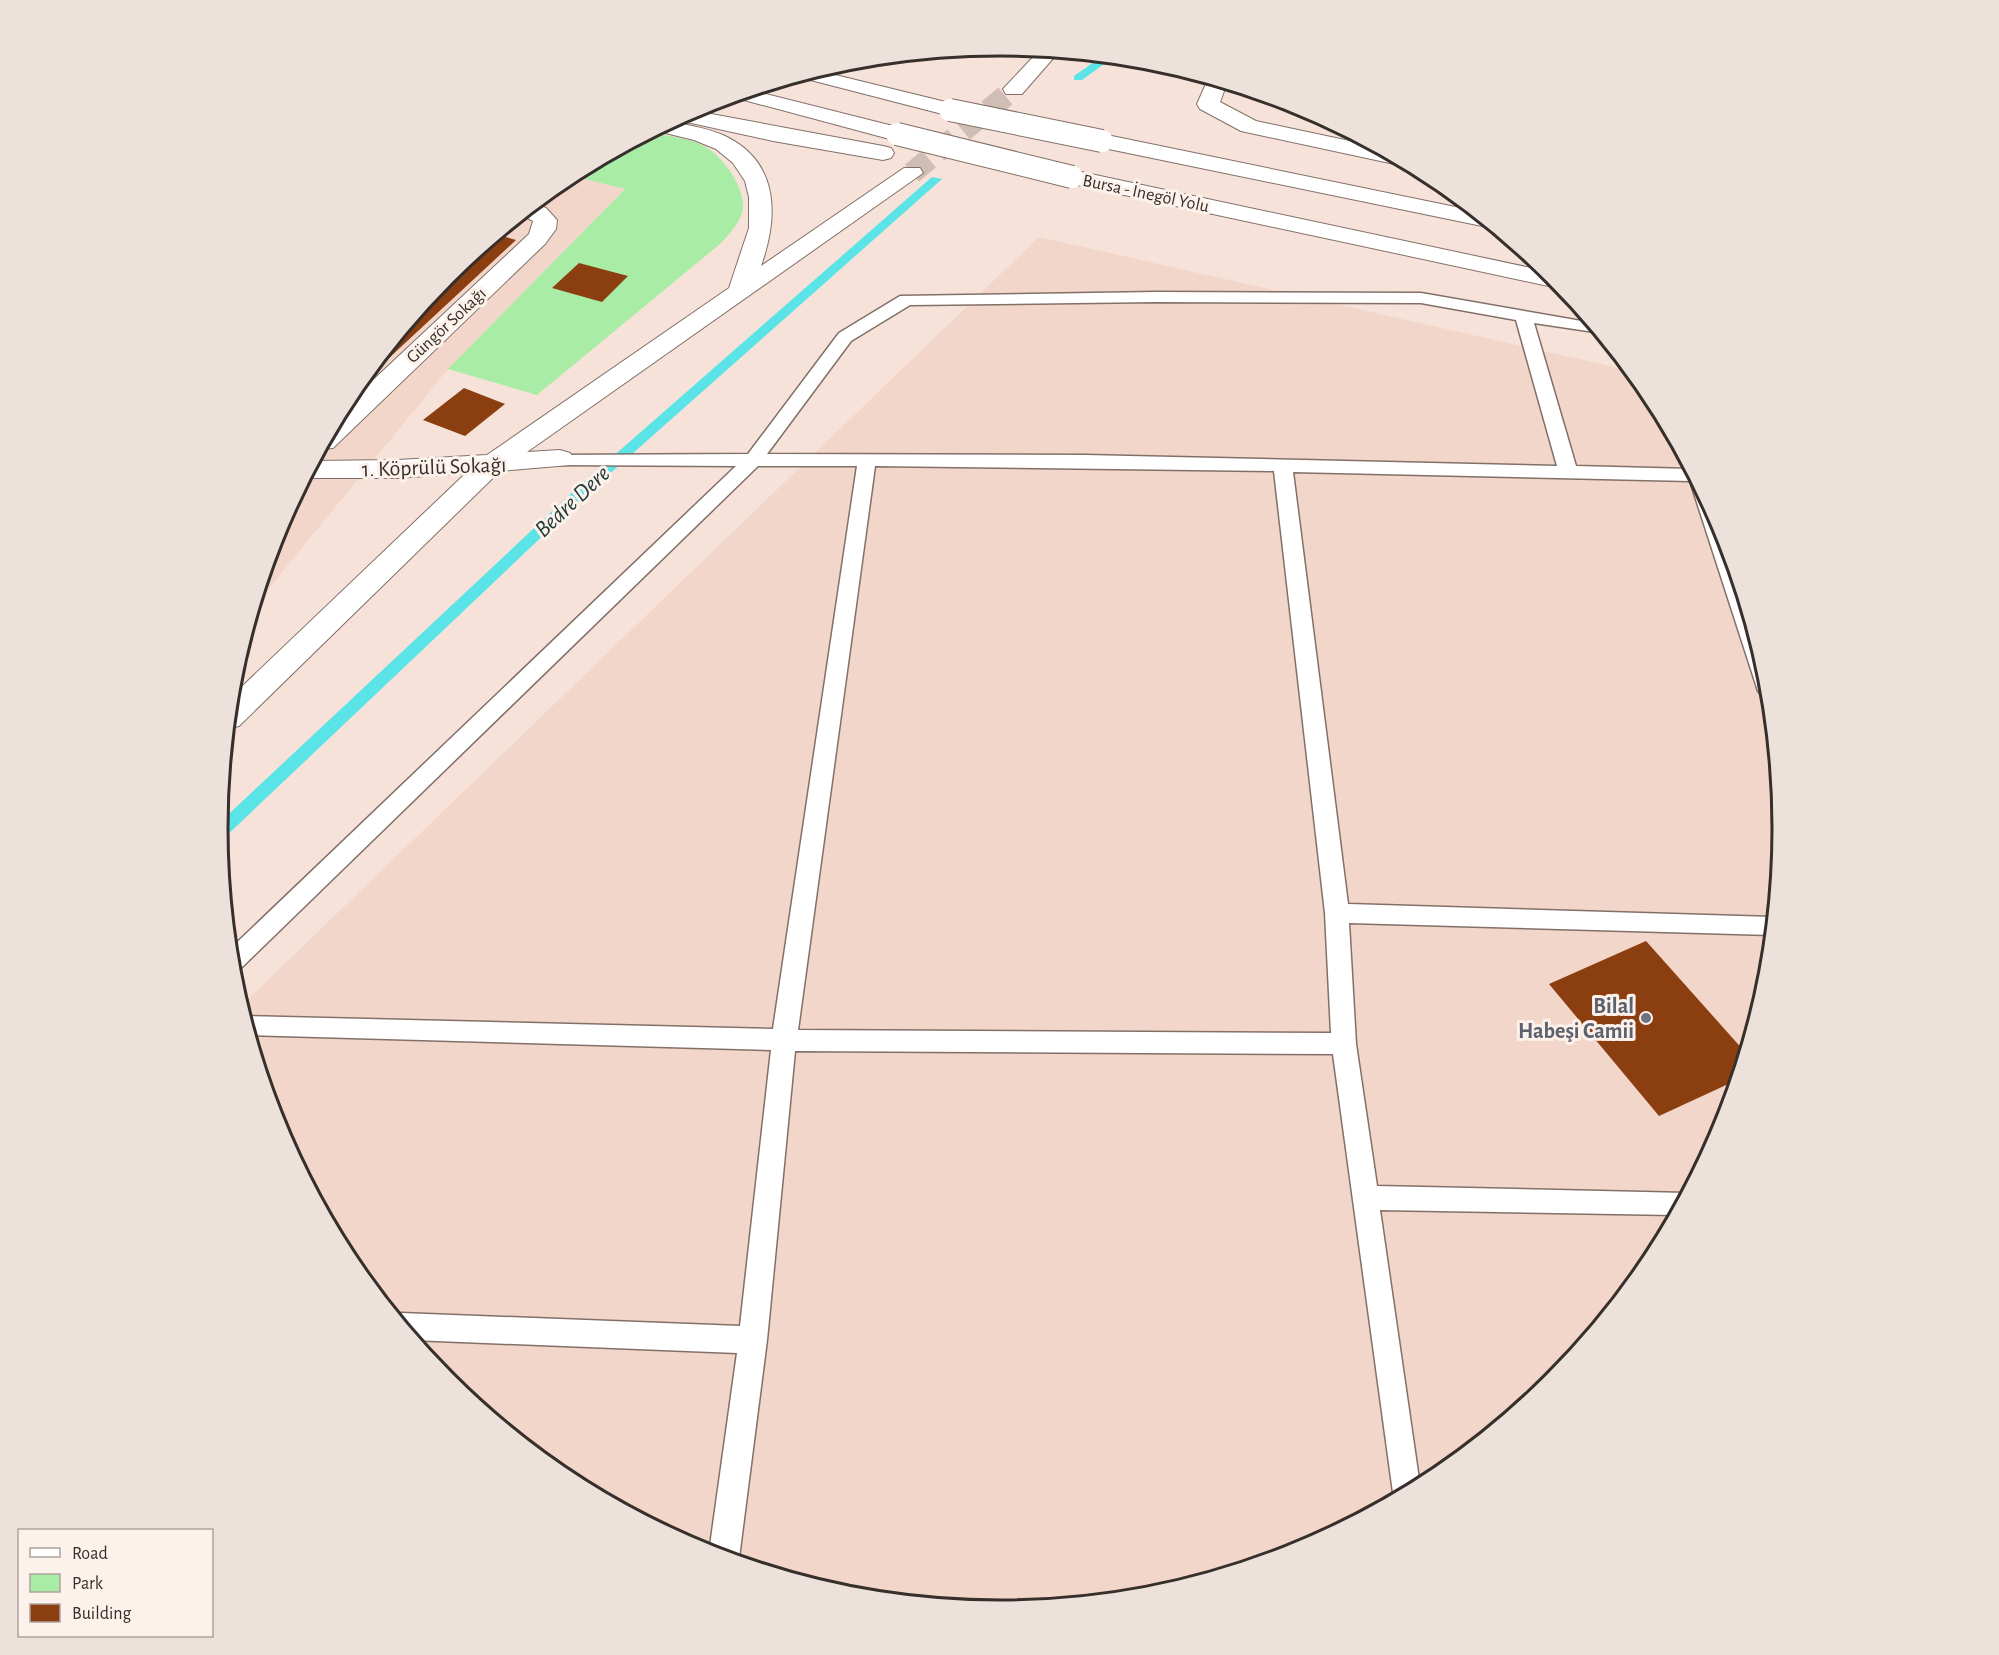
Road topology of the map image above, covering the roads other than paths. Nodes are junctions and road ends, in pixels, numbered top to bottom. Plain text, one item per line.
1 (1044, 57) edge
2 (900, 76) dead end
3 (820, 77) edge
4 (1215, 87) edge
5 (1014, 89) tunnel mouth
6 (750, 96) edge
7 (695, 118) edge
8 (673, 128) edge
9 (1108, 133) junction
10 (1374, 153) edge
11 (912, 172) tunnel mouth
12 (1064, 185) junction
13 (1451, 202) edge
14 (535, 212) edge
15 (1471, 216) edge
16 (1539, 276) edge
17 (740, 292) junction
18 (1523, 315) junction
19 (1587, 326) edge
20 (342, 424) edge
21 (560, 459) joint
22 (754, 459) junction
23 (867, 460) junction
24 (492, 464) junction
25 (1283, 465) junction
26 (316, 470) edge
27 (1568, 472) junction
28 (1686, 475) edge
29 (237, 710) edge
30 (1337, 913) junction
31 (1765, 926) edge
32 (238, 956) edge
33 (254, 1025) edge
34 (784, 1040) junction
35 (1344, 1044) junction
36 (1366, 1198) junction
37 (1674, 1203) edge
38 (411, 1326) edge
39 (753, 1340) junction
40 (1405, 1484) edge
41 (725, 1549) edge

1 - 5 main road
2 - 9 main road
3 - 9 main road, Bursa - İnegöl Yolu, bridge
4 - 10 main road
6 - 12 main road, Bursa - İnegöl Yolu, bridge
7 - 12 main road
8 - 17 main road
9 - 13 main road
9 - 15 main road, Bursa - İnegöl Yolu
11 - 17 main road
12 - 16 main road
14 - 20 main road, Güngör Sokağı
17 - 24 main road
18 - 19 lane
18 - 22 lane
18 - 27 lane
21 - 22 lane
21 - 24 main road, 1. Köprülü Sokağı
22 - 23 lane
22 - 32 lane
23 - 25 lane
23 - 34 lane
24 - 26 main road, 1. Köprülü Sokağı
24 - 29 main road
25 - 27 lane
25 - 30 lane
27 - 28 lane
30 - 31 lane
30 - 35 lane
33 - 34 lane
34 - 35 lane
34 - 39 lane
35 - 36 lane
36 - 37 lane
36 - 40 lane
38 - 39 lane
39 - 41 lane

